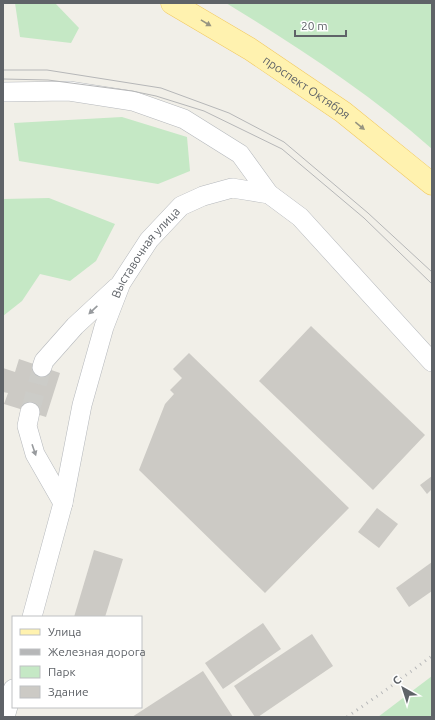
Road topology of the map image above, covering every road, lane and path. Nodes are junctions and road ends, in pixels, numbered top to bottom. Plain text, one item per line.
1 (172, 3) edge
2 (3, 92) edge
3 (432, 184) edge
4 (269, 194) junction
5 (121, 283) junction
6 (432, 362) edge
7 (42, 367) tunnel mouth
8 (30, 412) tunnel mouth
9 (63, 503) junction
10 (32, 616) edge
11 (12, 693) edge
12 (6, 717) edge

1 -> 3 main road, проспект Октября
2 - 4 street
4 - 5 street, Выставочная улица
4 - 6 street, Выставочная улица
5 -> 7 street
5 - 9 street, Выставочная улица
8 -> 9 street
9 - 10 street, Выставочная улица
11 - 12 street

